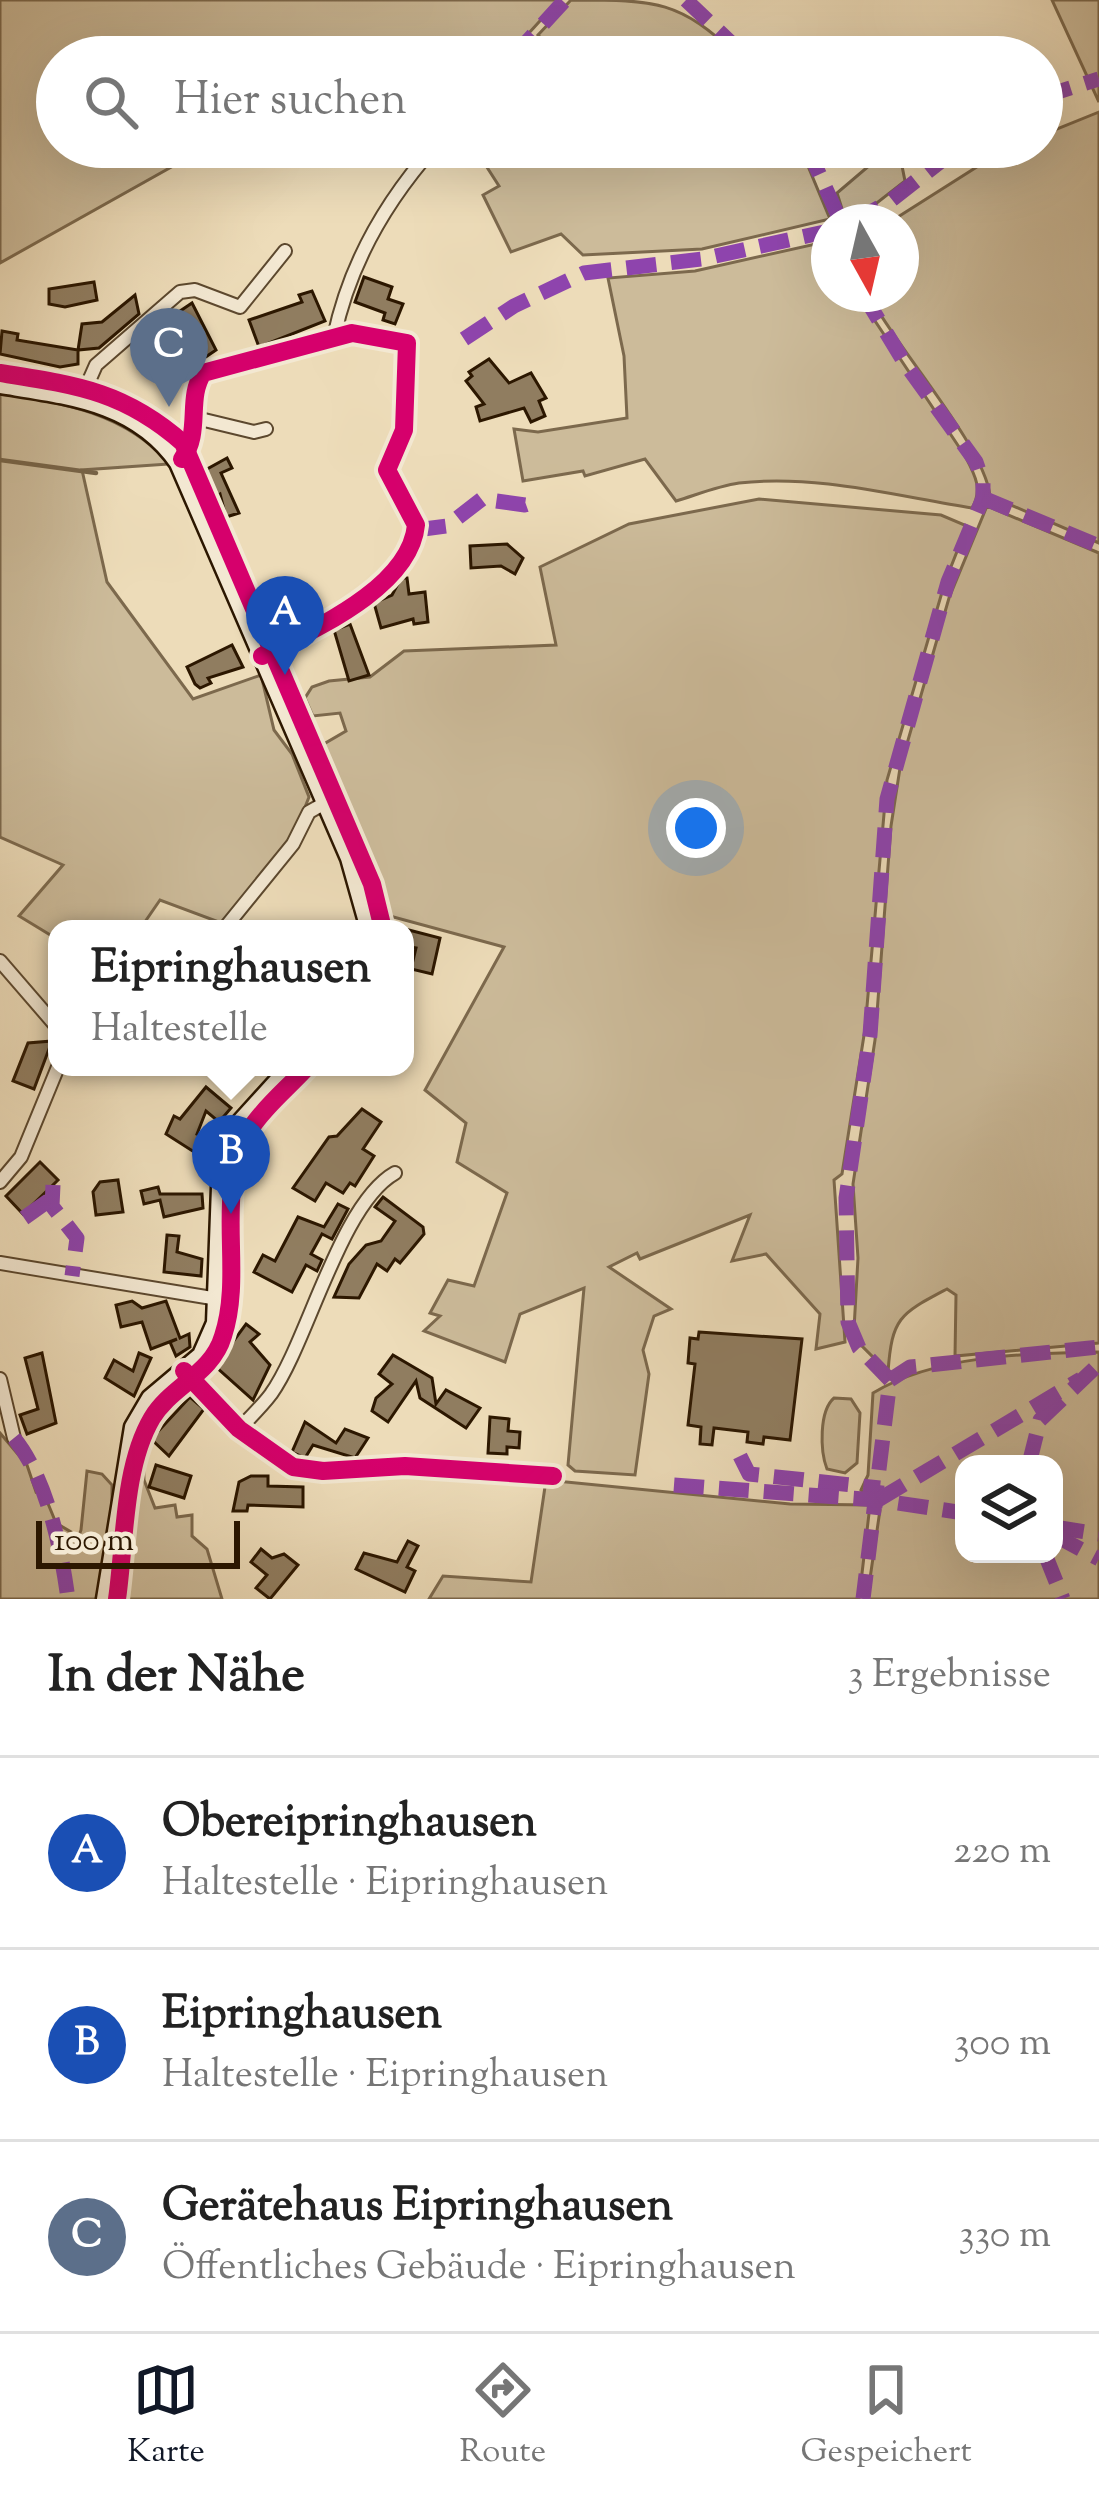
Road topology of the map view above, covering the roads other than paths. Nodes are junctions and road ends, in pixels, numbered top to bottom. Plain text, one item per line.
1 (415, 168) edge
2 (285, 251) dead end
3 (334, 338) junction
4 (0, 385) edge
5 (81, 399) junction
6 (196, 418) junction
7 (266, 429) dead end
8 (178, 463) junction
9 (262, 656) junction
10 (325, 803) junction
11 (231, 920) edge
12 (367, 920) edge
13 (0, 961) edge
14 (48, 1017) edge
15 (54, 1076) edge
16 (282, 1076) edge
17 (395, 1173) dead end
18 (0, 1182) edge
19 (0, 1263) edge
20 (218, 1299) junction
21 (184, 1371) junction
22 (0, 1379) edge
23 (239, 1429) junction
24 (14, 1438) dead end
25 (553, 1476) dead end
26 (105, 1599) edge

1 - 3 street
2 - 5 street
3 - 6 street
3 - 9 street
4 - 5 main road
5 - 8 main road
6 - 7 street
6 - 8 street
8 - 9 main road
9 - 10 main road
10 - 11 street
10 - 12 main road
13 - 14 street
15 - 18 street
16 - 20 main road
17 - 23 street
19 - 20 street
20 - 21 main road
21 - 23 street
21 - 26 main road
22 - 24 street
23 - 25 street

